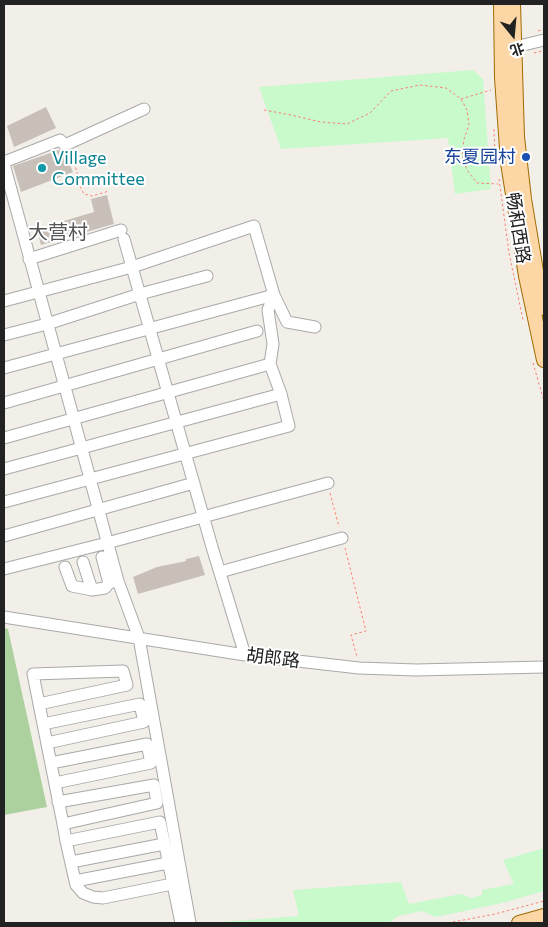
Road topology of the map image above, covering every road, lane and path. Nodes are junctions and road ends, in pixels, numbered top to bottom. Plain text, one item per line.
1 (501, 4) edge
2 (513, 4) edge
3 (544, 40) edge
4 (508, 49) junction
5 (492, 89) dead end
6 (460, 99) junction
7 (144, 109) dead end
8 (264, 110) dead end
9 (65, 145) junction
10 (4, 163) edge
11 (499, 184) dead end
12 (109, 191) dead end
13 (29, 259) junction
14 (132, 267) junction
15 (207, 276) dead end
16 (38, 292) junction
17 (140, 294) junction
18 (274, 295) junction
19 (4, 301) edge
20 (544, 308) edge
21 (47, 324) junction
22 (315, 327) dead end
23 (149, 328) junction
24 (257, 331) dead end
25 (4, 336) edge
26 (55, 353) junction
27 (158, 359) junction
28 (544, 360) edge
29 (270, 364) junction
30 (4, 368) edge
31 (64, 386) junction
32 (168, 392) junction
33 (281, 394) junction
34 (4, 403) edge
35 (73, 418) junction
36 (176, 422) junction
37 (4, 438) edge
38 (81, 448) junction
39 (185, 454) junction
40 (4, 469) edge
41 (90, 479) junction
42 (194, 483) junction
43 (328, 483) joint
44 (4, 502) edge
45 (98, 510) junction
46 (203, 517) junction
47 (4, 536) edge
48 (342, 538) junction
49 (107, 543) junction
50 (102, 557) dead end
51 (83, 562) dead end
52 (65, 567) dead end
53 (4, 569) edge
54 (220, 572) junction
55 (113, 582) junction
56 (92, 590) junction
57 (4, 617) edge
58 (139, 638) junction
59 (245, 655) junction
60 (544, 667) edge
61 (359, 668) junction
62 (39, 704) junction
63 (43, 724) junction
64 (46, 743) junction
65 (51, 763) junction
66 (55, 783) junction
67 (58, 802) junction
68 (63, 824) junction
69 (66, 841) junction
70 (164, 844) junction
71 (71, 862) junction
72 (168, 863) junction
73 (75, 881) junction
74 (172, 884) junction
75 (544, 901) edge
76 (544, 916) edge
77 (181, 923) edge
78 (190, 923) edge
79 (448, 923) edge
80 (518, 923) edge

1 - 4 main road, 畅和西路
2 - 4 main road, 畅和西路
3 - 4 street
4 - 20 main road, 畅和西路
4 - 28 main road, 畅和西路
5 - 6 path
6 - 8 path
6 - 11 path
7 - 9 street
9 - 10 street
9 - 12 path
10 - 13 street
13 - 14 street
13 - 16 street
14 - 16 street
14 - 17 street
14 - 18 street
15 - 17 street
16 - 19 street
16 - 21 street
17 - 21 street
17 - 23 street
18 - 22 street
18 - 23 street
18 - 29 street
21 - 25 street
21 - 26 street
23 - 26 street
23 - 27 street
24 - 27 street
26 - 30 street
26 - 31 street
27 - 31 street
27 - 32 street
29 - 32 street
29 - 33 street
31 - 34 street
31 - 35 street
32 - 35 street
32 - 36 street
33 - 36 street
33 - 39 street
35 - 37 street
35 - 38 street
36 - 38 street
36 - 39 street
38 - 40 street
38 - 41 street
39 - 41 street
39 - 42 street
41 - 44 street
41 - 45 street
42 - 45 street
42 - 46 street
43 - 46 street
43 - 48 path
45 - 47 street
45 - 49 street
46 - 49 street
46 - 54 street
48 - 54 street
48 - 61 path
49 - 53 street
49 - 55 street
50 - 55 street
51 - 56 street
52 - 56 street
54 - 59 street
55 - 56 street
55 - 58 street
57 - 58 street, 胡郎路
58 - 59 street, 胡郎路
58 - 78 street
59 - 61 street, 胡郎路
60 - 61 street, 胡郎路
62 - 62 street
62 - 63 street
63 - 64 street
63 - 64 street
64 - 65 street
65 - 66 street
65 - 66 street
66 - 67 street
67 - 68 street
67 - 68 street
68 - 69 street
69 - 70 street
69 - 71 street
70 - 71 street
70 - 72 street
71 - 73 street
72 - 73 street
72 - 74 street
73 - 74 street
74 - 77 street
75 - 79 path
76 - 80 main road

